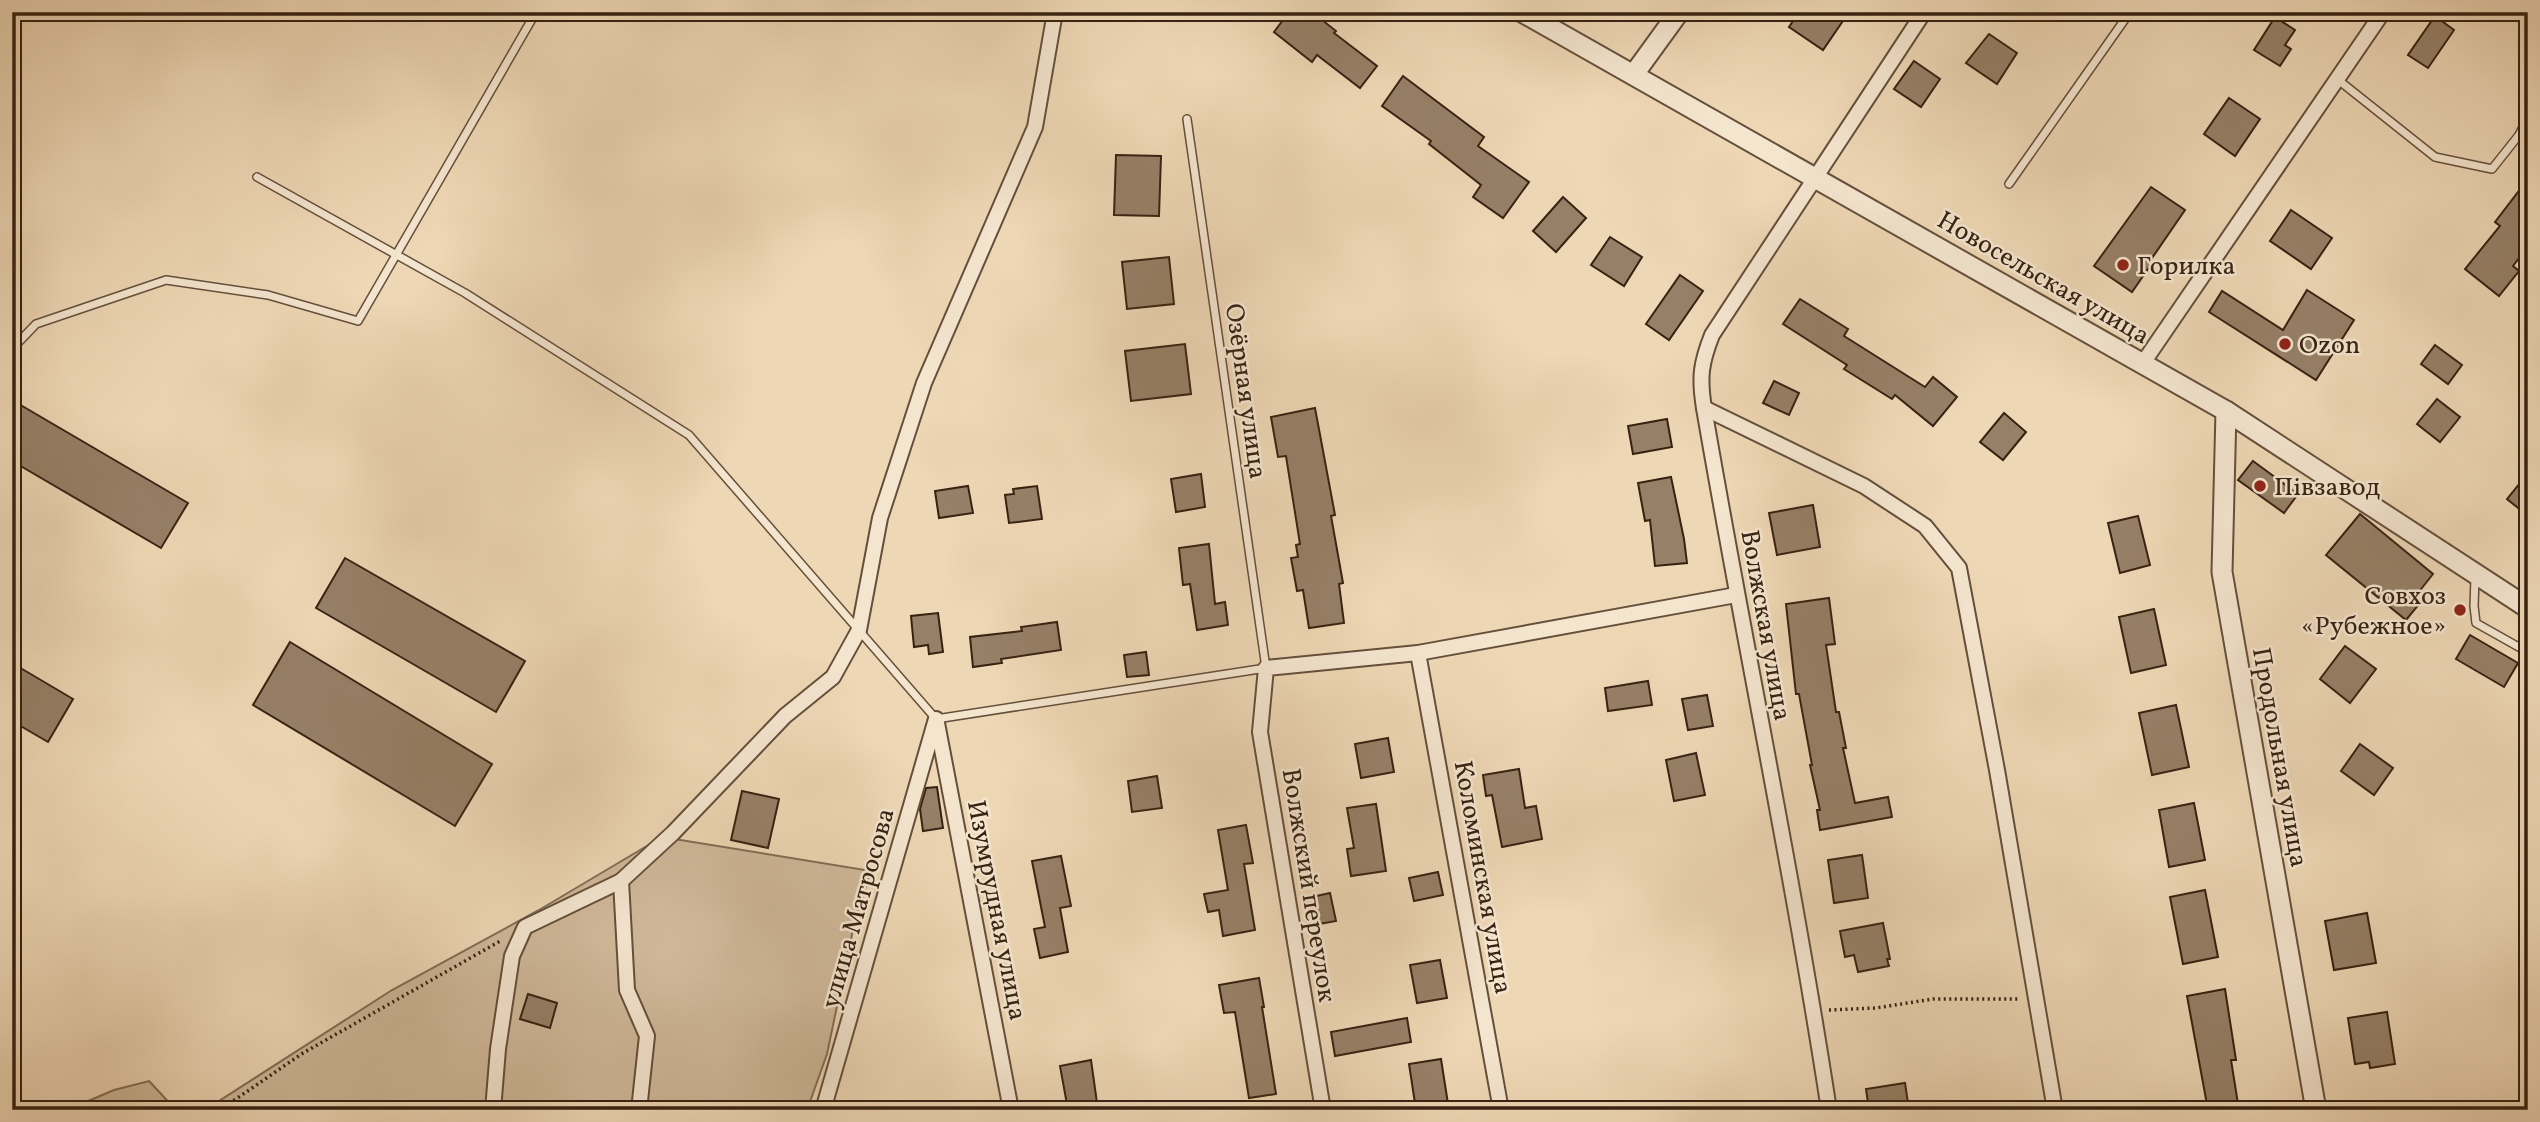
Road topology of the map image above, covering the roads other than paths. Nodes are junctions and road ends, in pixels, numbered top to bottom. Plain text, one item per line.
1 (536, 12) edge
2 (1055, 12) edge
3 (1522, 12) edge
4 (1679, 12) edge
5 (1924, 12) edge
6 (2130, 12) edge
7 (2383, 12) edge
8 (1634, 74) junction
9 (2337, 79) junction
10 (2528, 117) edge
11 (1187, 119) dead end
12 (257, 177) dead end
13 (1814, 177) junction
14 (2009, 184) dead end
15 (396, 255) junction
16 (12, 349) edge
17 (2143, 363) junction
18 (1704, 408) junction
19 (2225, 411) junction
20 (2475, 574) junction
21 (1736, 595) junction
22 (2527, 607) edge
23 (859, 630) junction
24 (2524, 650) junction
25 (1418, 653) junction
26 (1266, 668) junction
27 (2528, 674) edge
28 (936, 719) junction
29 (621, 881) junction
30 (493, 1110) edge
31 (639, 1110) edge
32 (823, 1110) edge
33 (1012, 1110) edge
34 (1323, 1110) edge
35 (1501, 1110) edge
36 (1829, 1110) edge
37 (2055, 1110) edge
38 (2316, 1110) edge

1 - 15 lane
2 - 23 street
3 - 8 street, Новосельская улица
4 - 8 street
5 - 13 street, Волжская улица
6 - 14 lane
7 - 9 street
8 - 13 street, Новосельская улица
9 - 10 lane
9 - 17 street
11 - 26 lane, Озёрная улица
12 - 15 lane
13 - 17 street, Новосельская улица
13 - 18 street, Волжская улица
15 - 16 lane
15 - 23 lane
17 - 19 street, Новосельская улица
18 - 21 street, Волжская улица
18 - 37 street
19 - 20 street, Новосельская улица
19 - 38 street, Продольная улица
20 - 22 street, Новосельская улица
20 - 24 lane
21 - 25 street
21 - 36 street, Волжская улица
22 - 24 lane
23 - 28 lane
23 - 29 street
24 - 27 lane
25 - 26 street
25 - 35 street, Коломинская улица
26 - 28 lane
26 - 34 street, Волжский переулок
28 - 32 street, улица Матросова
28 - 33 street, Изумрудная улица
29 - 30 street
29 - 31 street

